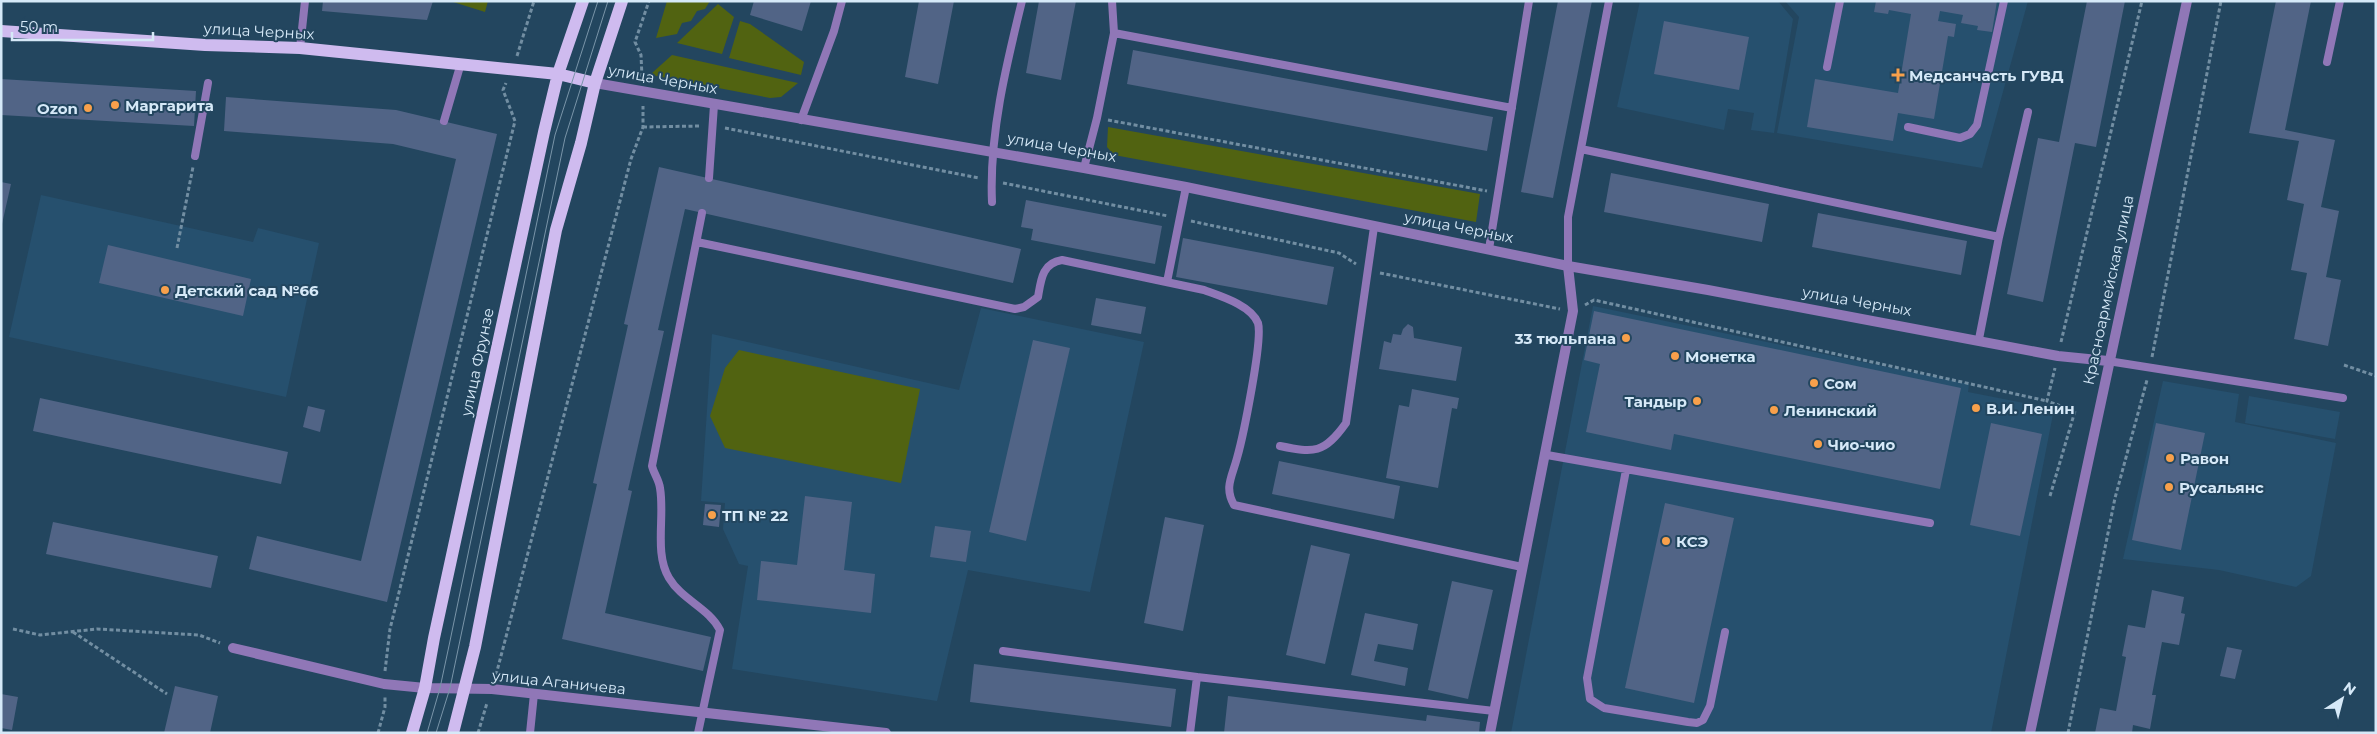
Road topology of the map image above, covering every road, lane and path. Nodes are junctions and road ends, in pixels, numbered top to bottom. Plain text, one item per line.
1 (305, 1) edge
2 (583, 1) edge
3 (622, 1) edge
4 (842, 1) edge
5 (1022, 1) edge
6 (1112, 1) edge
7 (1529, 1) edge
8 (1609, 1) edge
9 (1840, 1) edge
10 (2004, 1) edge
11 (2142, 1) edge
12 (2187, 1) edge
13 (2340, 1) edge
14 (1, 31) edge
15 (1114, 33) junction
16 (300, 48) junction
17 (2327, 62) dead end
18 (461, 63) junction
19 (1826, 68) dead end
20 (558, 74) junction
21 (208, 83) dead end
22 (595, 83) junction
23 (714, 105) junction
24 (1512, 108) junction
25 (2028, 112) dead end
26 (1097, 118) junction
27 (801, 120) junction
28 (444, 121) dead end
29 (515, 121) dead end
30 (712, 126) junction
31 (643, 127) dead end
32 (1908, 128) dead end
33 (1581, 149) junction
34 (993, 152) junction
35 (195, 156) joint
36 (631, 159) dead end
37 (1084, 168) junction
38 (709, 178) dead end
39 (992, 181) junction
40 (1186, 187) junction
41 (1499, 193) junction
42 (992, 202) dead end
43 (702, 212) dead end
44 (1179, 218) junction
45 (1374, 227) junction
46 (1999, 237) junction
47 (698, 242) junction
48 (177, 248) dead end
49 (1489, 249) junction
50 (1568, 266) junction
51 (1368, 271) junction
52 (1166, 282) junction
53 (1573, 311) junction
54 (1979, 340) junction
55 (2058, 356) junction
56 (2108, 361) junction
57 (2344, 365) dead end
58 (2376, 376) edge
59 (2343, 398) dead end
60 (2047, 401) junction
61 (1280, 446) dead end
62 (1547, 455) junction
63 (1626, 470) junction
64 (2050, 496) dead end
65 (1930, 523) dead end
66 (1522, 567) junction
67 (13, 629) dead end
68 (72, 631) junction
69 (1725, 632) dead end
70 (233, 648) joint
71 (1003, 651) dead end
72 (1196, 677) junction
73 (384, 684) junction
74 (425, 688) junction
75 (466, 688) junction
76 (492, 689) junction
77 (166, 694) dead end
78 (534, 694) junction
79 (1494, 711) junction
80 (703, 712) junction
81 (378, 733) edge
82 (412, 733) edge
83 (453, 733) edge
84 (478, 733) edge
85 (530, 733) edge
86 (698, 733) edge
87 (886, 733) edge
88 (1190, 733) edge
89 (1490, 733) edge
90 (2030, 733) edge

1 - 16 lane
2 - 20 main road, улица Фрунзе
3 - 22 main road
4 - 27 lane
5 - 34 lane
6 - 15 lane
7 - 24 lane
8 - 33 lane
9 - 19 lane
10 - 32 lane
11 - 55 path
12 - 56 street, Красноармейская улица
13 - 17 lane
14 - 16 main road, улица Черных
15 - 24 lane
15 - 26 lane
16 - 18 main road, улица Черных
18 - 20 main road, улица Черных
18 - 28 lane
20 - 22 main road, улица Черных
20 - 74 main road, улица Фрунзе
21 - 35 lane
22 - 23 street, улица Черных
22 - 75 main road
23 - 27 street, улица Черных
23 - 30 lane
24 - 41 lane
25 - 46 lane
26 - 37 lane
26 - 41 path
27 - 34 street, улица Черных
29 - 73 path
30 - 31 path
30 - 38 lane
30 - 39 path
33 - 46 lane
33 - 50 lane
34 - 37 street, улица Черных
34 - 39 lane
35 - 48 path
36 - 76 path
37 - 40 street, улица Черных
39 - 42 lane
39 - 44 path
40 - 44 lane
40 - 45 street, улица Черных
41 - 49 lane
43 - 47 lane
44 - 51 path
44 - 52 lane
45 - 49 street, улица Черных
45 - 51 lane
46 - 54 lane
47 - 52 lane
47 - 80 lane
49 - 50 street, улица Черных
50 - 53 street
50 - 54 street, улица Черных
51 - 53 path
51 - 61 lane
52 - 66 lane
53 - 60 path
53 - 62 street
54 - 55 street, улица Черных
55 - 56 street, улица Черных
55 - 60 path
56 - 59 lane
56 - 90 street, Красноармейская улица
57 - 58 path
60 - 64 path
62 - 63 lane
62 - 66 street
63 - 65 lane
63 - 69 lane
66 - 79 street
67 - 68 path
68 - 70 path
68 - 77 path
70 - 73 street, улица Аганичева
71 - 72 lane
72 - 79 lane
72 - 88 lane
73 - 74 street, улица Аганичева
73 - 81 path
74 - 75 street, улица Аганичева
74 - 82 main road, улица Фрунзе
75 - 76 street, улица Аганичева
75 - 83 main road
76 - 78 street, улица Аганичева
76 - 84 path
78 - 80 street, улица Аганичева
78 - 85 lane
79 - 89 street
80 - 86 lane
80 - 87 street, улица Аганичева

